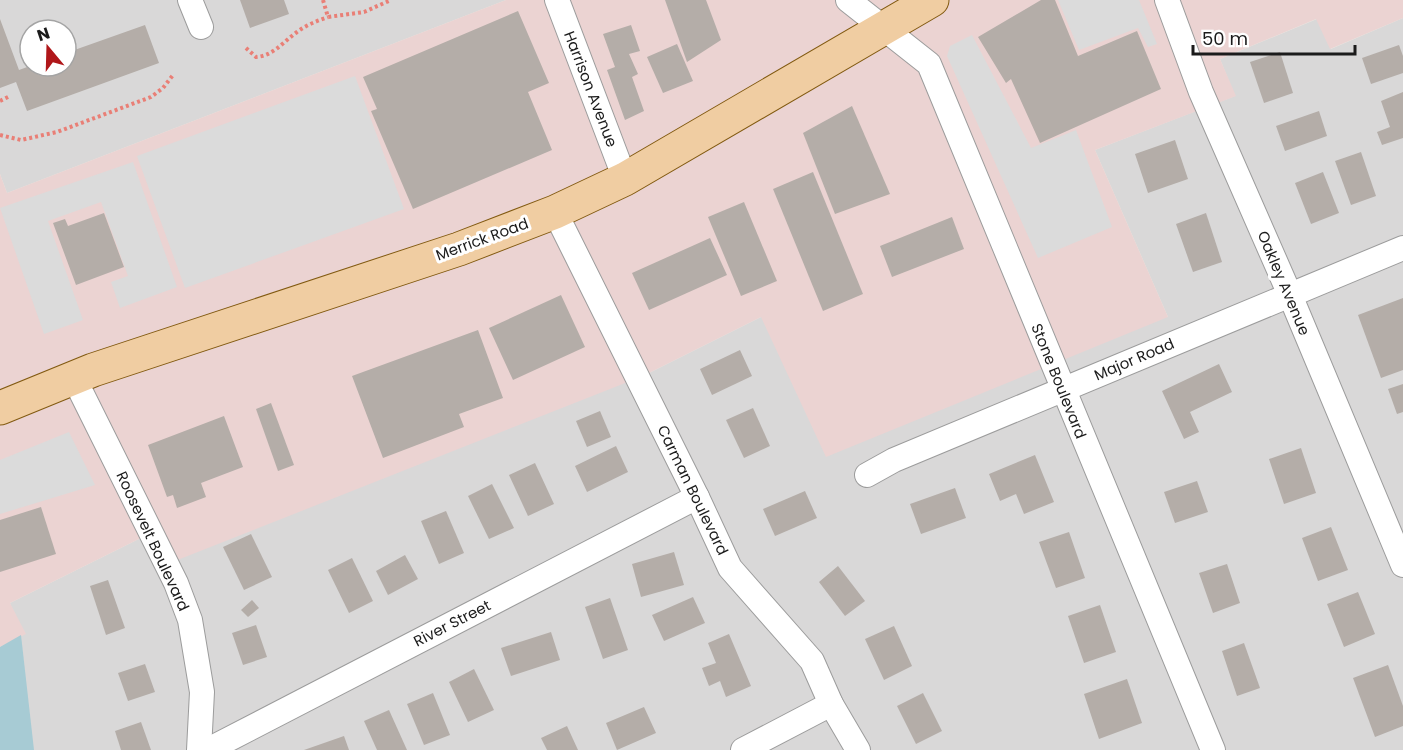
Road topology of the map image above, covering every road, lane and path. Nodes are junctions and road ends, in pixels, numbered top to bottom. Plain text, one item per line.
1 (190, 0) edge
2 (322, 0) edge
3 (391, 0) edge
4 (557, 0) edge
5 (848, 0) edge
6 (932, 0) edge
7 (1167, 0) edge
8 (328, 16) junction
9 (201, 27) dead end
10 (885, 29) junction
11 (246, 48) dead end
12 (173, 75) dead end
13 (10, 96) dead end
14 (0, 100) edge
15 (0, 135) edge
16 (625, 179) junction
17 (555, 212) junction
18 (1403, 248) edge
19 (1290, 295) junction
20 (61, 382) junction
21 (0, 389) edge
22 (1062, 390) junction
23 (0, 408) edge
24 (867, 475) dead end
25 (697, 497) junction
26 (1403, 565) edge
27 (831, 704) junction
28 (199, 750) edge
29 (208, 750) edge
30 (743, 750) edge
31 (858, 750) edge
32 (1212, 750) edge

1 - 9 street
2 - 8 path
3 - 8 path
4 - 16 street, Harrison Avenue
5 - 10 street, Stone Boulevard
6 - 10 main road, Merrick Road
7 - 19 street, Oakley Avenue
8 - 11 path
10 - 16 main road, Merrick Road
10 - 22 street, Stone Boulevard
12 - 15 path
13 - 14 path
16 - 17 main road, Merrick Road
17 - 20 main road, Merrick Road
17 - 25 street, Carman Boulevard
18 - 19 street, Major Road
19 - 22 street, Major Road
19 - 26 street, Oakley Avenue
20 - 21 main road
20 - 23 main road, Merrick Road
20 - 28 street, Roosevelt Boulevard
22 - 24 street, Major Road
22 - 32 street, Stone Boulevard
25 - 27 street, Carman Boulevard
25 - 29 street, River Street
27 - 30 street
27 - 31 street, Carman Boulevard

